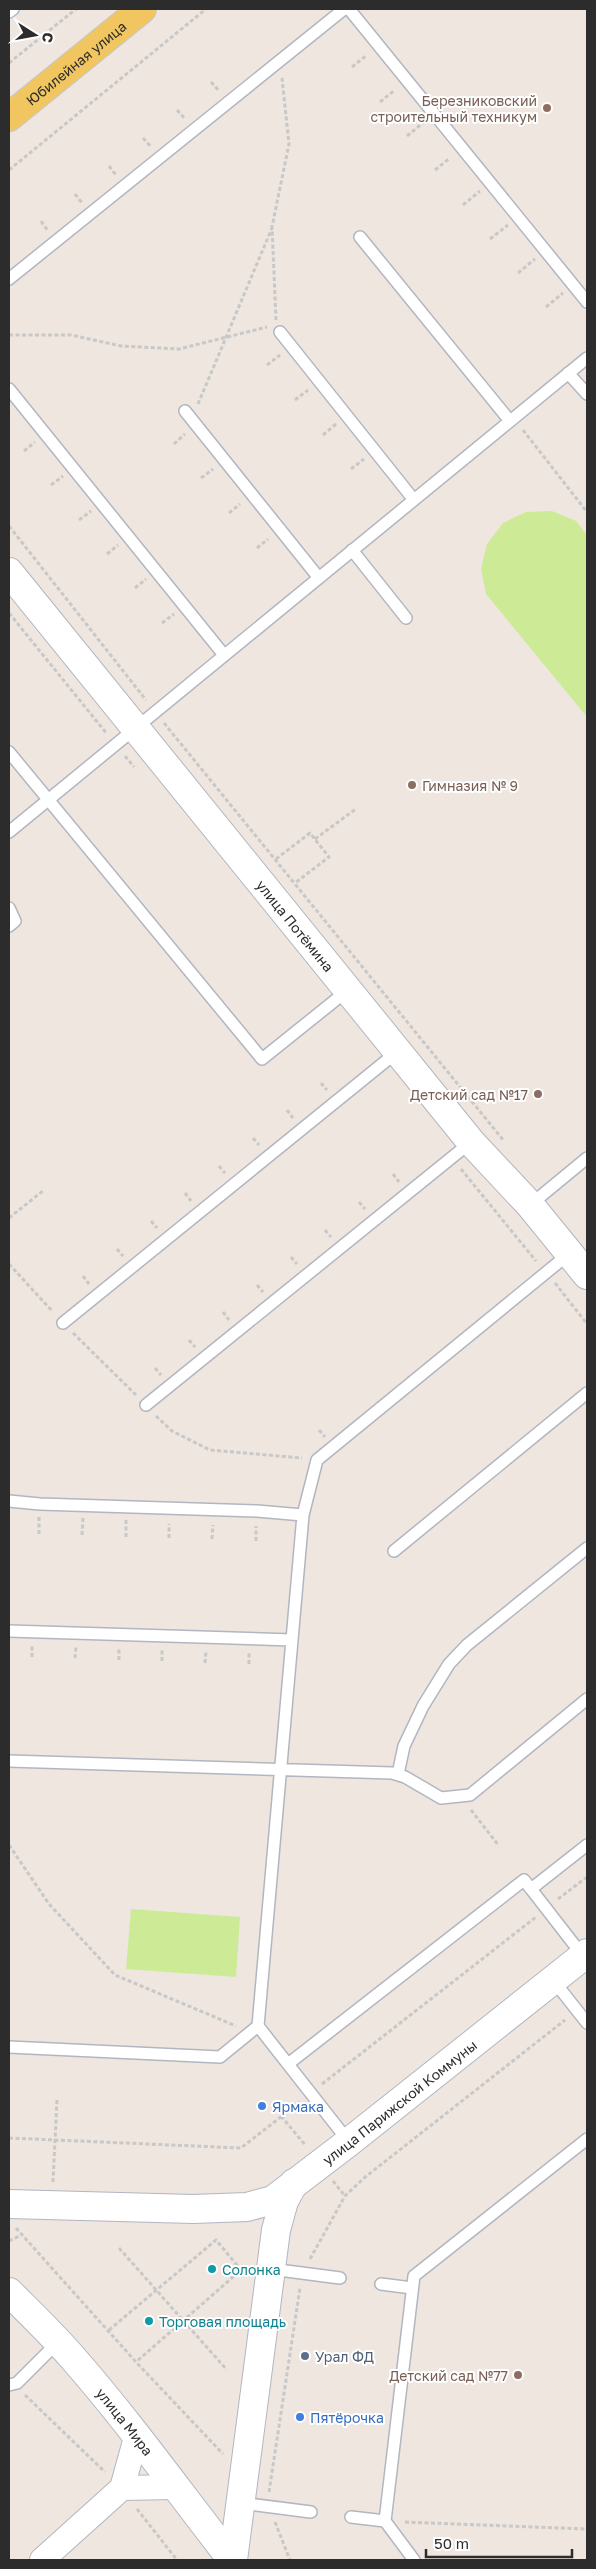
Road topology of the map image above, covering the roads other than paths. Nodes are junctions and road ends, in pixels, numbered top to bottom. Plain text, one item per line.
1 (13, 9) edge
2 (142, 9) edge
3 (344, 9) edge
4 (349, 9) edge
5 (9, 12) edge
6 (9, 117) edge
7 (360, 237) dead end
8 (9, 279) edge
9 (587, 302) edge
10 (280, 332) dead end
11 (587, 358) edge
12 (568, 373) junction
13 (9, 389) edge
14 (587, 394) edge
15 (188, 416) road end
16 (512, 420) junction
17 (414, 500) junction
18 (352, 550) junction
19 (9, 572) edge
20 (319, 578) junction
21 (406, 618) dead end
22 (224, 655) junction
23 (146, 720) junction
24 (9, 752) edge
25 (48, 800) junction
26 (9, 816) edge
27 (13, 828) edge
28 (9, 908) edge
29 (9, 926) edge
30 (348, 990) junction
31 (398, 1052) junction
32 (471, 1142) junction
33 (587, 1158) edge
34 (530, 1205) junction
35 (570, 1253) junction
36 (587, 1275) edge
37 (63, 1324) dead end
38 (587, 1394) edge
39 (146, 1405) dead end
40 (9, 1501) edge
41 (303, 1515) junction
42 (587, 1548) edge
43 (394, 1551) dead end
44 (9, 1631) edge
45 (292, 1640) junction
46 (587, 1699) edge
47 (9, 1761) edge
48 (281, 1769) junction
49 (398, 1774) junction
50 (587, 1845) edge
51 (531, 1889) junction
52 (585, 1954) edge
53 (553, 1980) junction
54 (587, 2023) edge
55 (254, 2029) junction
56 (9, 2047) edge
57 (288, 2064) junction
58 (587, 2140) edge
59 (349, 2142) junction
60 (294, 2183) junction
61 (11, 2215) edge
62 (271, 2269) junction
63 (340, 2278) dead end
64 (381, 2284) dead end
65 (412, 2288) junction
66 (9, 2292) edge
67 (58, 2342) junction
68 (13, 2384) edge
69 (137, 2434) junction
70 (175, 2487) junction
71 (122, 2488) junction
72 (241, 2503) junction
73 (311, 2512) dead end
74 (351, 2517) dead end
75 (386, 2521) junction
76 (42, 2560) edge
77 (232, 2560) edge
78 (414, 2560) edge

1 - 5 lane
2 - 6 main road, Юбилейная улица
3 - 8 lane
4 - 9 lane
7 - 16 lane
10 - 17 lane
11 - 12 lane
12 - 14 lane
12 - 16 lane
13 - 22 lane
15 - 20 lane
16 - 17 lane
17 - 18 lane
18 - 20 lane
18 - 21 lane
19 - 23 street, улица Потёмина
20 - 22 lane
22 - 23 lane
23 - 25 lane
23 - 30 street, улица Потёмина
24 - 25 lane
25 - 27 lane
25 - 30 lane
26 - 27 lane
28 - 29 lane
30 - 31 street, улица Потёмина
31 - 32 street, улица Потёмина
31 - 37 lane
32 - 34 street, улица Потёмина
32 - 39 lane
33 - 34 lane
34 - 35 street, улица Потёмина
35 - 36 street, улица Потёмина
35 - 41 lane
38 - 43 lane
40 - 41 lane
41 - 45 lane
42 - 49 lane
44 - 45 lane
45 - 48 lane
46 - 49 lane
47 - 48 lane
48 - 49 lane
48 - 55 lane
50 - 51 lane
51 - 52 lane
51 - 57 lane
52 - 53 street, улица Парижской Коммуны
53 - 54 lane
53 - 59 street, улица Парижской Коммуны
55 - 56 lane
55 - 57 lane
57 - 59 lane
58 - 65 lane
59 - 60 street, улица Парижской Коммуны
60 - 61 street, улица Парижской Коммуны
60 - 62 street
62 - 63 lane
62 - 72 street
64 - 65 lane
65 - 75 lane
66 - 67 street, улица Мира
67 - 68 lane
67 - 69 street, улица Мира
69 - 70 street, улица Мира
69 - 71 street
70 - 71 street
70 - 77 street, улица Мира
71 - 76 street
72 - 73 lane
72 - 77 street
74 - 75 lane
75 - 78 lane

